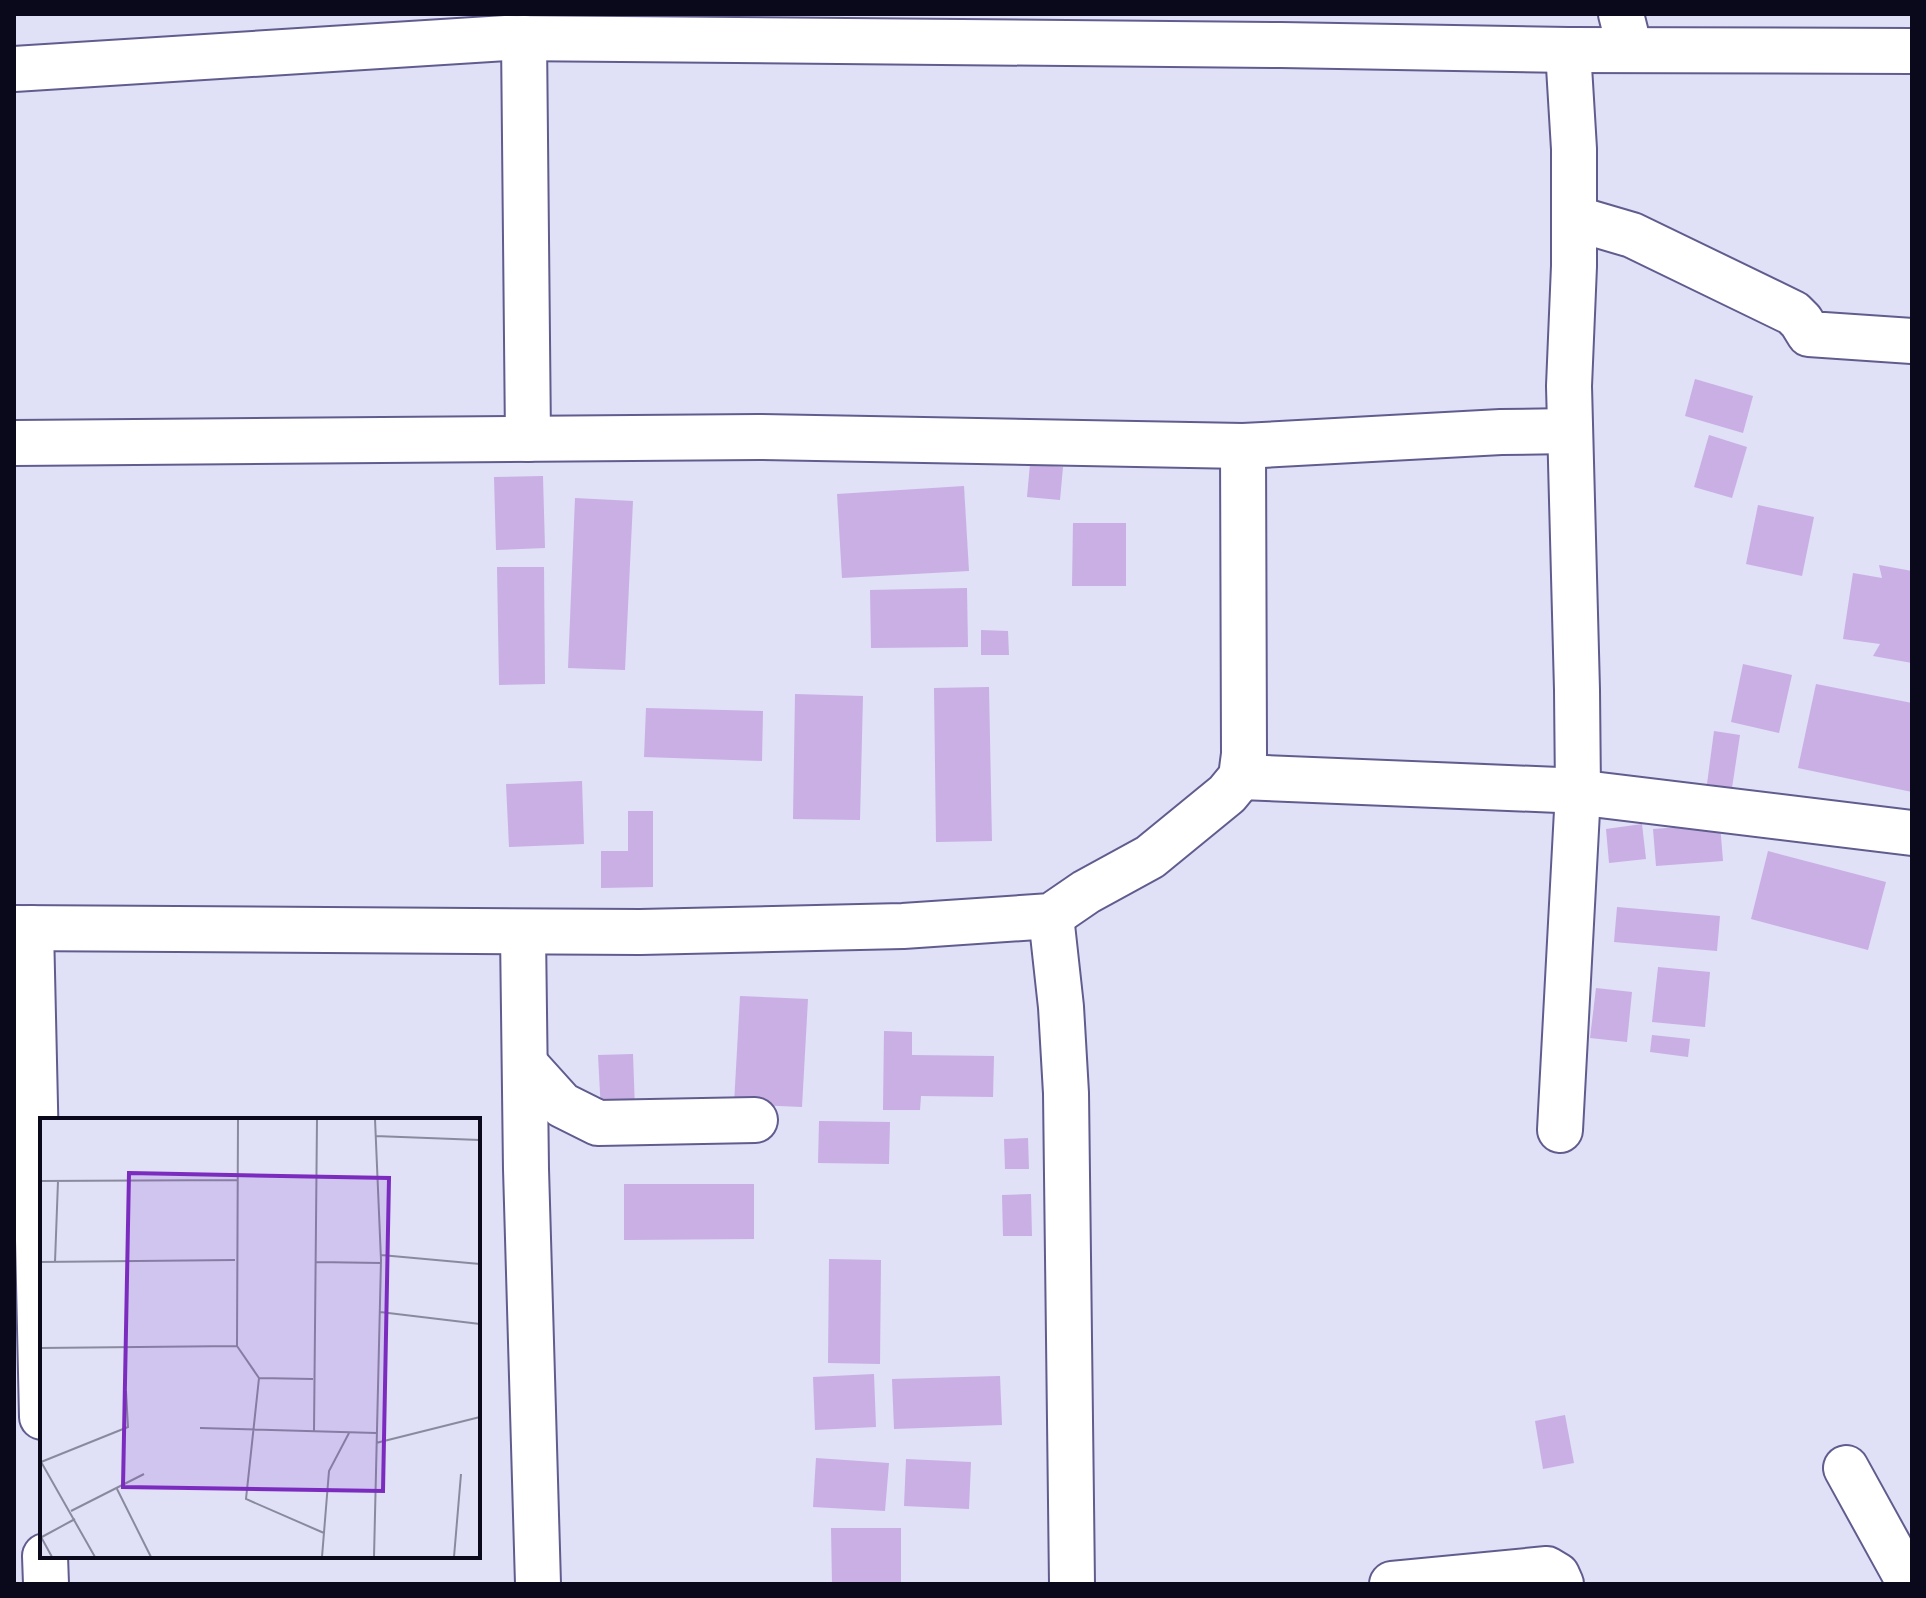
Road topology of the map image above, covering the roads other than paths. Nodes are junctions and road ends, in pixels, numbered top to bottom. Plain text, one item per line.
1 (475, 27) edge
2 (827, 27) edge
3 (1626, 32) edge
4 (524, 38) junction
5 (1568, 50) junction
6 (1912, 51) edge
7 (14, 69) edge
8 (1574, 218) junction
9 (1912, 341) edge
10 (1570, 431) junction
11 (528, 439) junction
12 (14, 443) edge
13 (1243, 446) junction
14 (1241, 777) junction
15 (1578, 792) junction
16 (1912, 833) edge
17 (1051, 916) junction
18 (22, 928) edge
19 (523, 933) junction
20 (525, 1064) junction
21 (755, 1120) dead end
22 (1560, 1130) dead end
23 (40, 1248) edge
24 (1846, 1468) dead end
25 (45, 1558) edge
26 (46, 1584) edge
27 (538, 1584) edge
28 (1072, 1584) edge
29 (1392, 1584) edge
30 (1561, 1584) edge
31 (1910, 1584) edge

1 - 4 street
1 - 7 street
2 - 4 street
2 - 5 street
3 - 5 street
3 - 6 street
4 - 11 street
5 - 8 street
8 - 9 street
8 - 10 street
10 - 13 street
10 - 15 street
11 - 12 street
11 - 13 street
13 - 14 street
14 - 15 street
14 - 17 street
15 - 16 street
15 - 22 street
17 - 19 street
17 - 28 street
18 - 19 street
18 - 23 street
19 - 20 street
20 - 21 street
20 - 27 street
24 - 31 street
25 - 26 street
29 - 30 street

